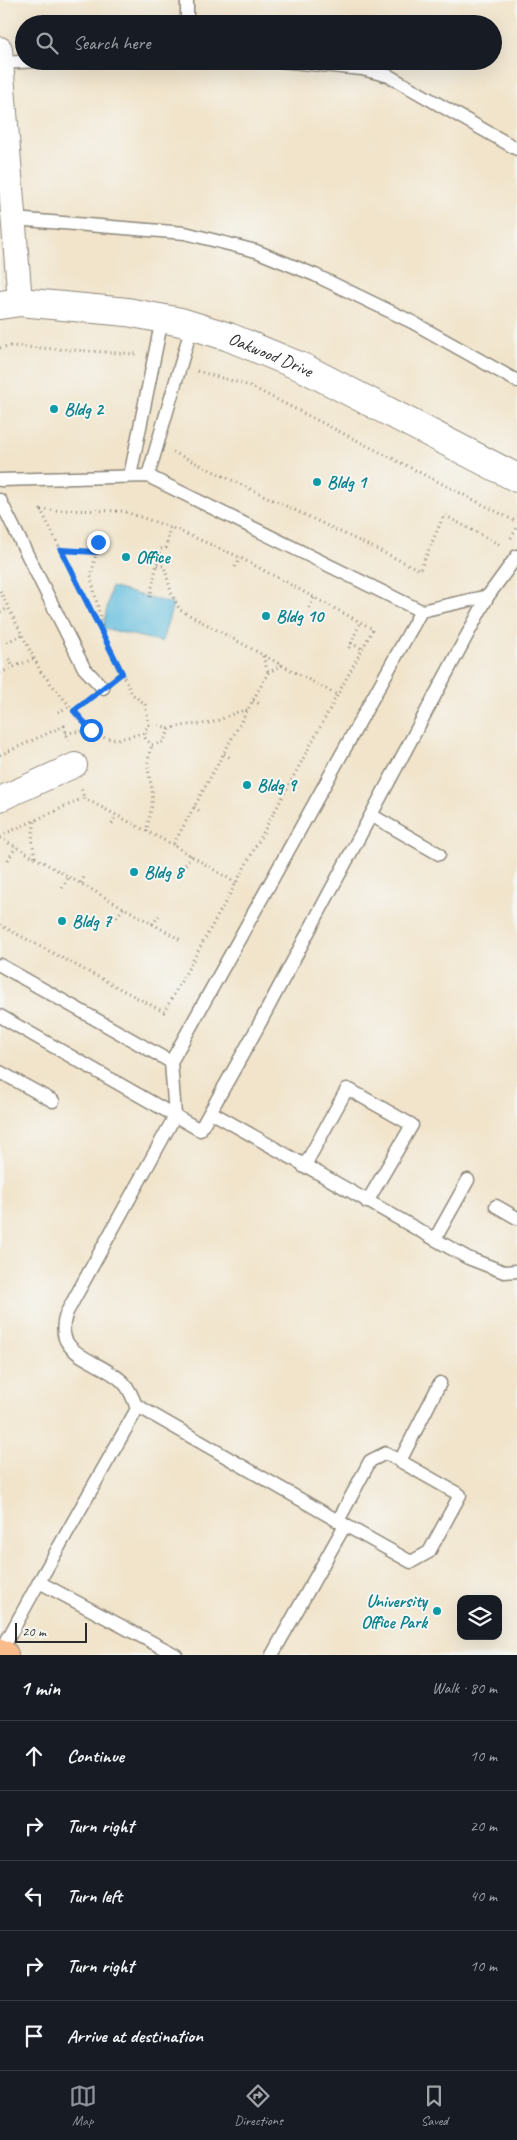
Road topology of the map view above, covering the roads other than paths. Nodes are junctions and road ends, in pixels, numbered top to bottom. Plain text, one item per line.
1 (187, 0) edge
2 (187, 15) edge
3 (0, 59) edge
4 (15, 60) edge
5 (366, 70) edge
6 (517, 149) edge
7 (14, 219) junction
8 (10, 304) edge
9 (162, 318) junction
10 (192, 326) junction
11 (517, 381) edge
12 (130, 476) junction
13 (148, 476) junction
14 (517, 478) edge
15 (0, 480) edge
16 (0, 500) edge
17 (517, 556) edge
18 (488, 596) junction
19 (421, 611) junction
20 (103, 688) road end
21 (75, 765) dead end
22 (0, 799) edge
23 (371, 816) junction
24 (438, 854) dead end
25 (0, 965) edge
26 (0, 1016) edge
27 (171, 1062) junction
28 (0, 1072) edge
29 (53, 1101) dead end
30 (211, 1112) junction
31 (175, 1116) junction
32 (304, 1167) junction
33 (468, 1180) dead end
34 (367, 1202) junction
35 (496, 1206) dead end
36 (517, 1218) edge
37 (435, 1239) junction
38 (517, 1271) edge
39 (440, 1383) dead end
40 (136, 1405) junction
41 (400, 1461) junction
42 (341, 1523) junction
43 (39, 1582) junction
44 (0, 1653) edge
45 (4, 1655) edge
46 (176, 1655) edge
47 (272, 1655) edge

1 - 2 lane
3 - 4 lane
3 - 7 street
5 - 6 lane
7 - 8 street
7 - 11 lane
8 - 9 street, Oakwood Drive
9 - 10 street, Oakwood Drive
9 - 12 lane
10 - 13 lane
10 - 14 street, Oakwood Drive
12 - 13 lane
12 - 15 lane
13 - 19 lane
16 - 20 lane
17 - 18 lane
18 - 19 lane
18 - 23 lane
19 - 27 lane
21 - 22 street
23 - 24 lane
23 - 30 lane
25 - 27 lane
26 - 31 lane
27 - 31 lane
28 - 29 lane
30 - 31 lane
30 - 32 lane
31 - 40 lane
32 - 34 lane
32 - 34 lane
33 - 37 lane
34 - 37 lane
35 - 36 lane
37 - 38 lane
39 - 41 lane
40 - 42 lane
40 - 43 lane
41 - 42 lane
41 - 42 lane
42 - 47 lane
43 - 44 lane
43 - 46 lane
44 - 45 main road

